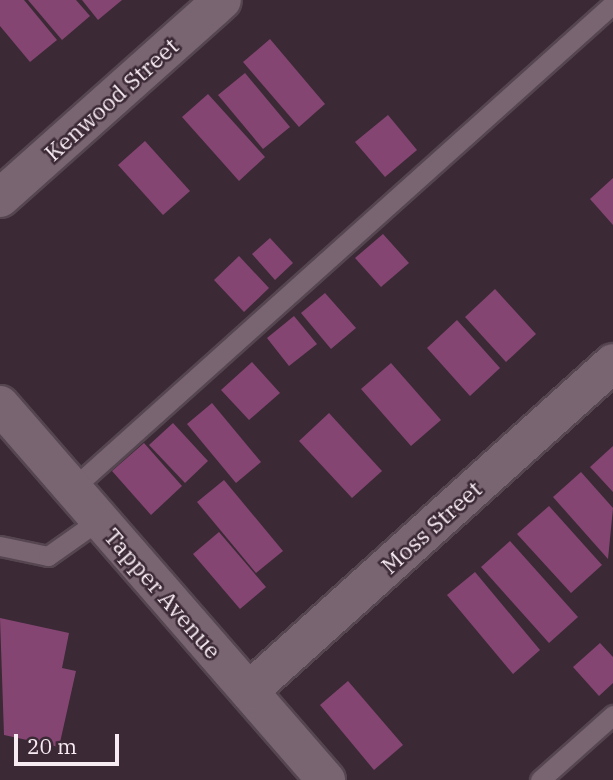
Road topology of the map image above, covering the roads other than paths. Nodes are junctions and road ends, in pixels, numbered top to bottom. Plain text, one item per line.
1 (222, 0) edge
2 (613, 4) edge
3 (0, 198) edge
4 (613, 363) edge
5 (0, 405) edge
6 (72, 489) junction
7 (99, 520) junction
8 (0, 546) edge
9 (249, 691) junction
10 (613, 715) edge
11 (326, 780) edge
12 (540, 780) edge

1 - 3 street, Kenwood Street
2 - 6 lane
4 - 9 street, Moss Street
5 - 6 street, Tapper Avenue
6 - 7 street, Tapper Avenue
7 - 8 lane
7 - 9 street, Tapper Avenue
9 - 11 street, Tapper Avenue
10 - 12 lane

